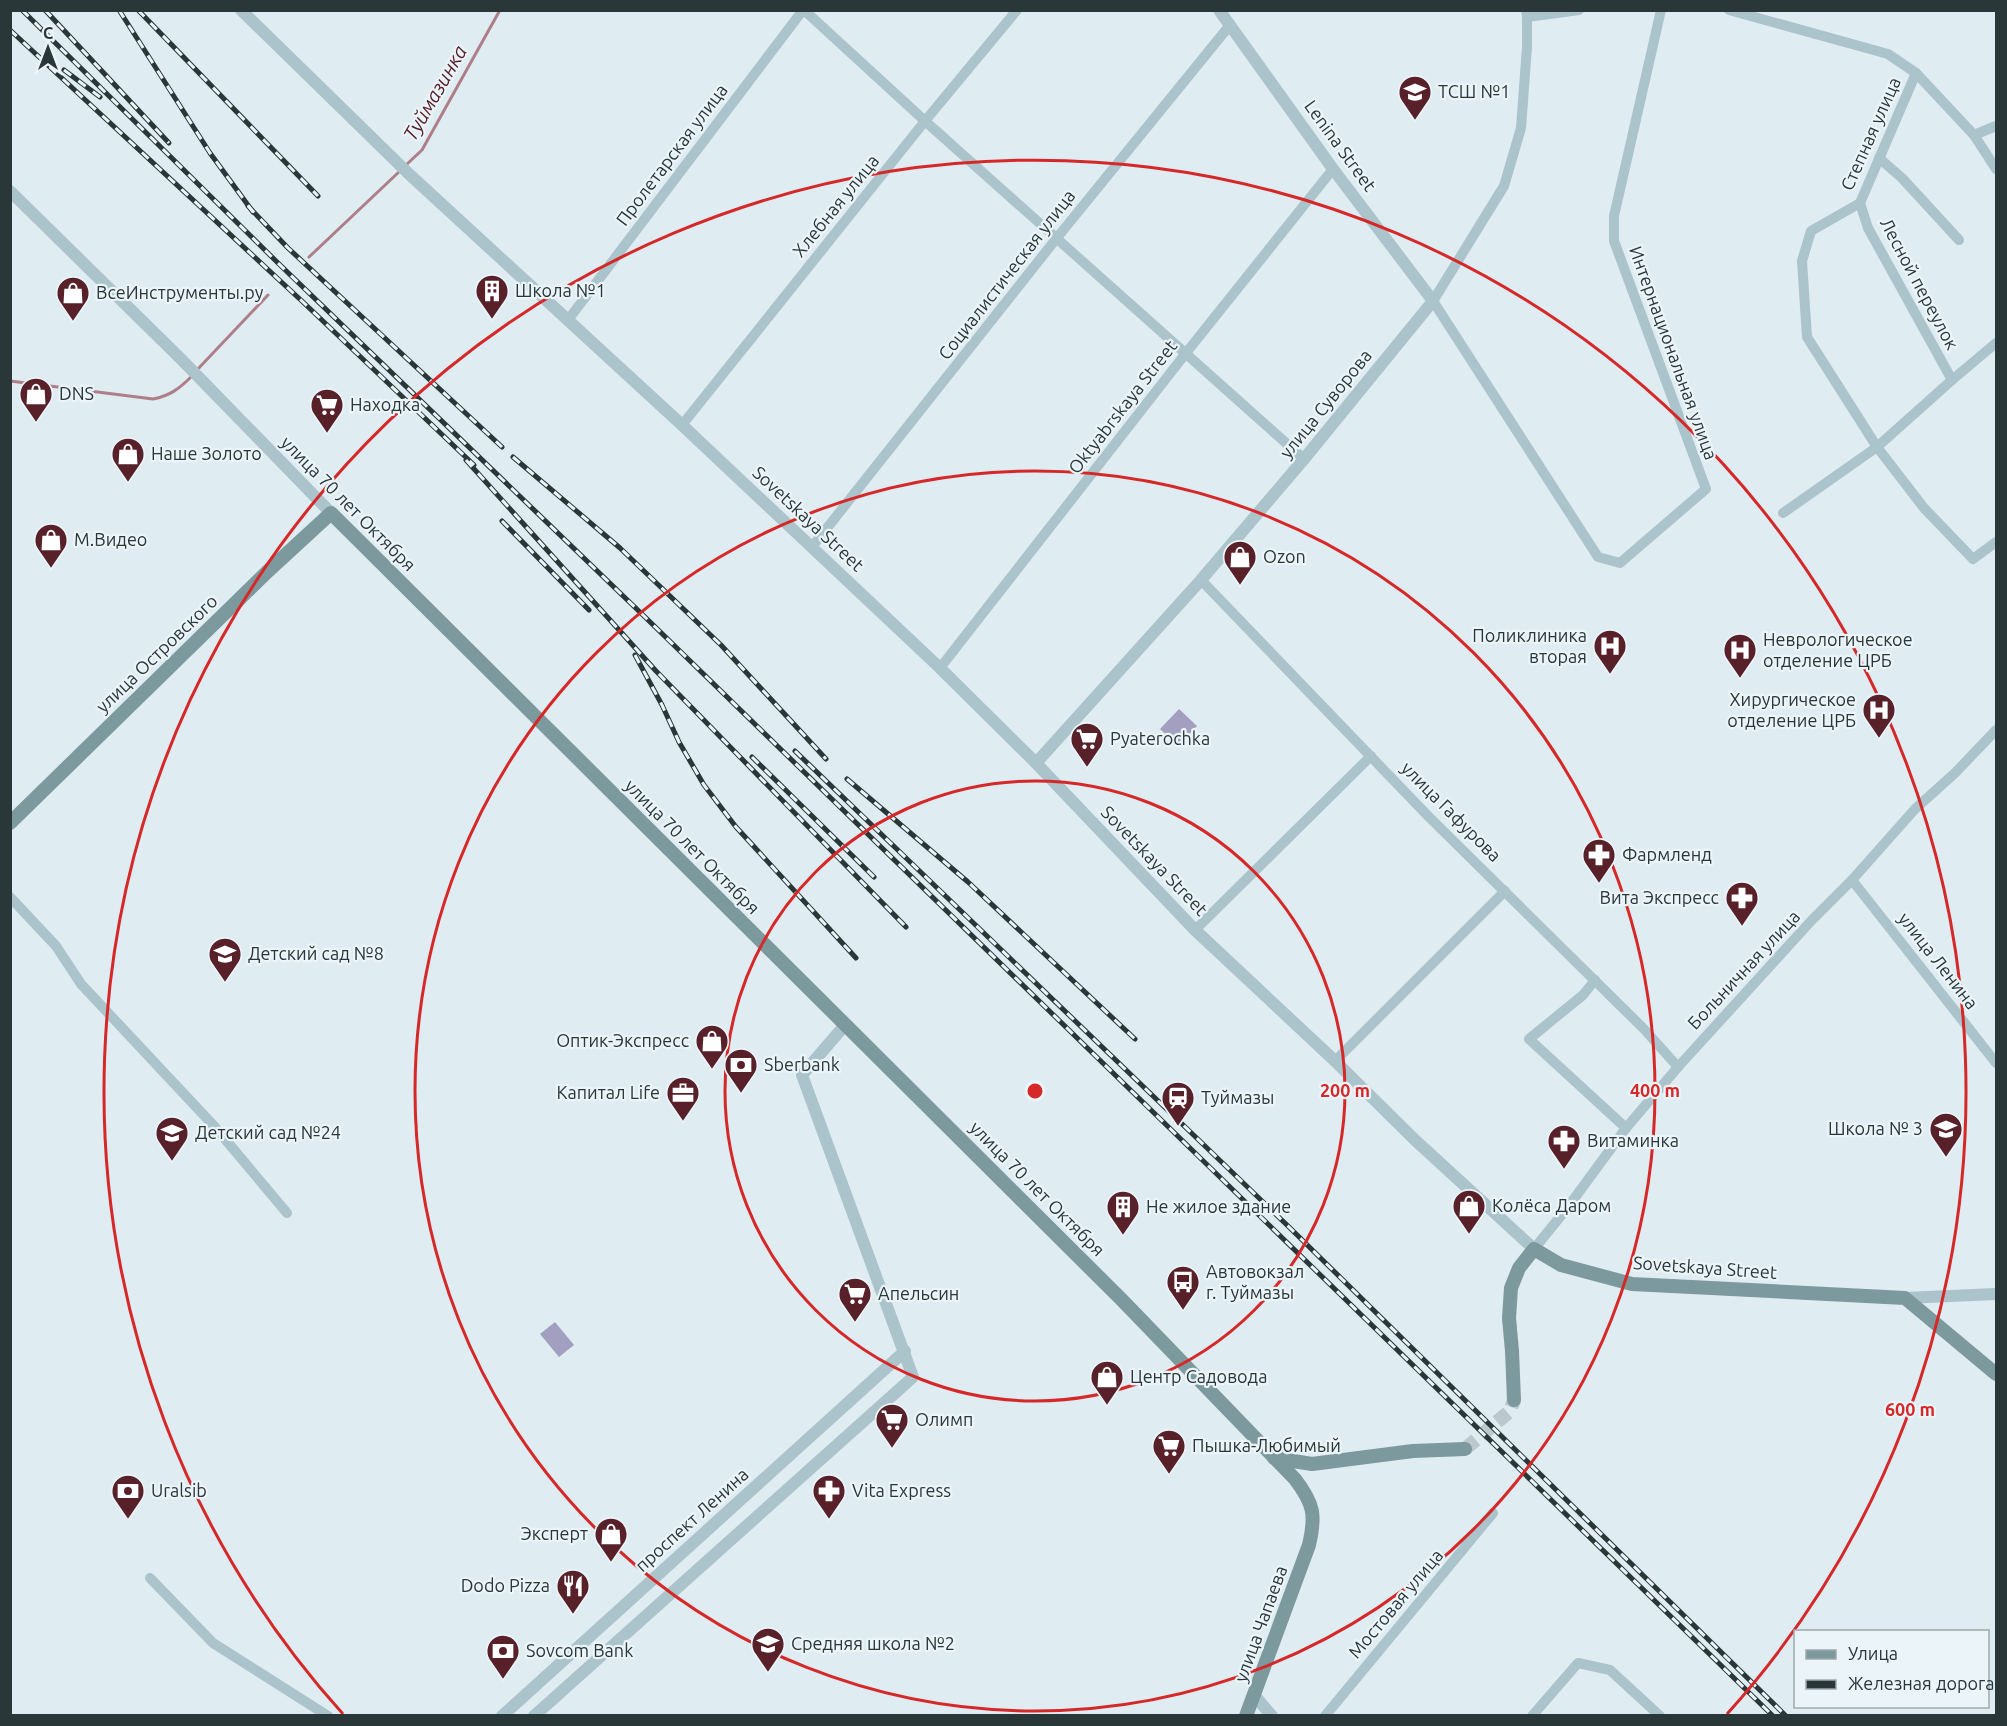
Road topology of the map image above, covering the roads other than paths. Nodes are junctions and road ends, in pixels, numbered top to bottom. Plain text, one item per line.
1 (241, 10) edge
2 (803, 10) edge
3 (1017, 10) edge
4 (1219, 10) edge
5 (1579, 10) edge
6 (1661, 10) edge
7 (1729, 10) edge
8 (1526, 14) edge
9 (1230, 25) junction
10 (1916, 73) junction
11 (925, 121) junction
12 (1996, 126) edge
13 (1974, 135) junction
14 (1879, 158) junction
15 (1334, 169) junction
16 (1996, 169) edge
17 (10, 191) edge
18 (1860, 203) junction
19 (1056, 238) junction
20 (1959, 240) dead end
21 (1433, 301) junction
22 (568, 320) junction
23 (1996, 343) edge
24 (1186, 353) junction
25 (1952, 380) junction
26 (682, 425) junction
27 (1877, 447) junction
28 (1304, 459) junction
29 (331, 513) junction
30 (1783, 513) dead end
31 (1996, 542) edge
32 (812, 547) junction
33 (1201, 580) junction
34 (940, 668) junction
35 (1996, 730) edge
36 (1371, 756) junction
37 (1036, 763) junction
38 (10, 823) edge
39 (1852, 880) junction
40 (1505, 891) junction
41 (10, 897) edge
42 (1195, 930) junction
43 (1595, 980) junction
44 (845, 1025) junction
45 (1335, 1061) junction
46 (1996, 1063) edge
47 (1678, 1067) junction
48 (1626, 1128) junction
49 (287, 1213) dead end
50 (1534, 1249) junction
51 (1996, 1294) edge
52 (1905, 1298) junction
53 (905, 1351) junction
54 (1996, 1374) edge
55 (1514, 1400) tunnel mouth
56 (1465, 1449) tunnel mouth
57 (1274, 1458) junction
58 (1493, 1513) dead end
59 (1309, 1545) joint
60 (150, 1578) dead end
61 (1254, 1695) junction
62 (328, 1716) edge
63 (502, 1716) edge
64 (534, 1716) edge
65 (1246, 1716) edge
66 (1272, 1716) edge
67 (1325, 1716) edge
68 (1532, 1716) edge
69 (1660, 1716) edge

1 - 22 street, Sovetskaya Street
2 - 11 street
2 - 22 street, Пролетарская улица
3 - 11 street, Хлебная улица
4 - 9 street, Lenina Street
5 - 8 street
6 - 21 street, Интернациональная улица
7 - 10 street
8 - 21 street, улица Суворова
9 - 15 street, Lenina Street
9 - 19 street, Социалистическая улица
10 - 13 street
10 - 14 street, Степная улица
11 - 19 street
11 - 26 street, Хлебная улица
12 - 13 street
13 - 16 street
14 - 18 street, Степная улица
14 - 20 street
15 - 21 street, Lenina Street
15 - 24 street, Oktyabrskaya Street
17 - 29 street, улица 70 лет Октября
18 - 25 street, Лесной переулок
18 - 27 street, Степная улица
19 - 24 street
19 - 32 street, Социалистическая улица
21 - 28 street, улица Суворова
22 - 26 street, Sovetskaya Street
23 - 25 street
24 - 28 street
24 - 34 street, Oktyabrskaya Street
25 - 27 street
26 - 32 street, Sovetskaya Street
27 - 30 street
27 - 31 street, Степная улица
28 - 33 street, улица Суворова
29 - 38 main road, улица Островского
29 - 44 main road, улица 70 лет Октября
32 - 34 street, Sovetskaya Street
33 - 36 street, улица Гафурова
33 - 37 street, улица Суворова
34 - 37 street, Sovetskaya Street
35 - 39 street, Больничная улица
36 - 40 street, улица Гафурова
36 - 42 street
37 - 42 street, Sovetskaya Street
39 - 46 street, улица Ленина
39 - 47 street, Больничная улица
40 - 43 street, улица Гафурова
40 - 45 street
41 - 49 street
42 - 45 street, Sovetskaya Street
43 - 47 street, улица Гафурова
43 - 48 street
44 - 53 street
44 - 57 main road, улица 70 лет Октября
45 - 50 street, Sovetskaya Street
47 - 48 street, Больничная улица
48 - 50 street, Больничная улица
50 - 52 main road, Sovetskaya Street
50 - 55 main road
51 - 52 street, Sovetskaya Street
52 - 54 main road
53 - 63 street, проспект Ленина
53 - 64 street
56 - 57 main road
57 - 59 main road, улица 70 лет Октября
58 - 67 street, Мостовая улица
59 - 61 main road, улица Чапаева
60 - 62 street
61 - 65 main road, улица Чапаева
61 - 66 street
68 - 69 street

